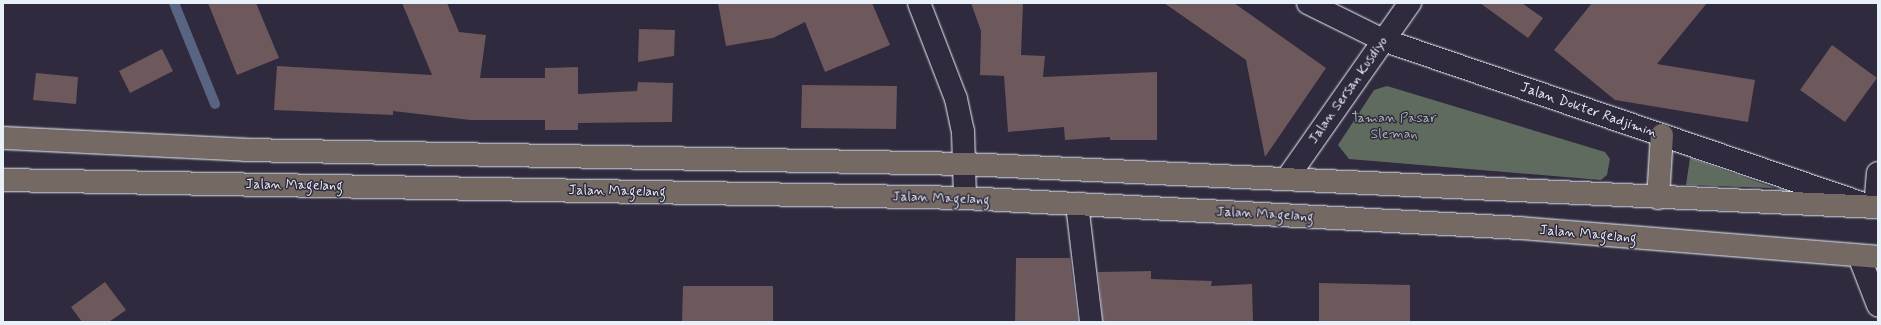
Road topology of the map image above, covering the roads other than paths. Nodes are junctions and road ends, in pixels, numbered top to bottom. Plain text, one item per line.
1 (919, 3) edge
2 (1308, 3) edge
3 (1410, 3) edge
4 (1383, 40) junction
5 (1662, 135) junction
6 (3, 138) edge
7 (965, 164) junction
8 (1878, 173) edge
9 (1288, 176) junction
10 (3, 180) edge
11 (965, 198) junction
12 (1658, 198) junction
13 (1077, 204) junction
14 (1876, 207) edge
15 (1868, 256) edge
16 (1878, 305) edge
17 (1092, 322) edge

1 - 7 main road
2 - 4 main road, Jalan Dokter Radjimin
3 - 4 main road, Jalan Sersan Kusdiyo
4 - 5 main road, Jalan Dokter Radjimin
4 - 9 main road, Jalan Sersan Kusdiyo
5 - 12 highway
5 - 14 main road, Jalan Dokter Radjimin
6 - 7 highway
7 - 9 highway
7 - 11 main road
8 - 14 main road
9 - 12 highway
10 - 11 highway, Jalan Magelang
11 - 13 highway, Jalan Magelang
12 - 14 highway
13 - 15 highway, Jalan Magelang
13 - 17 main road
15 - 16 main road

